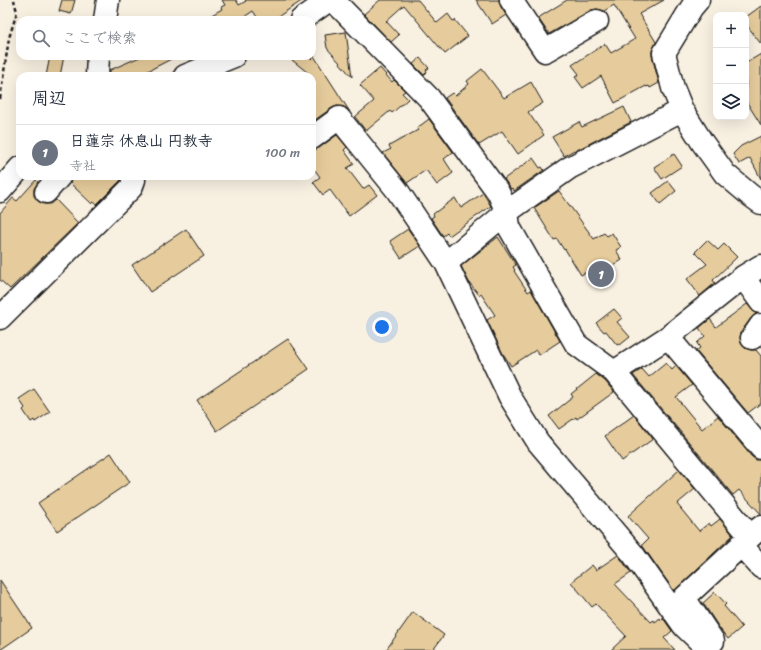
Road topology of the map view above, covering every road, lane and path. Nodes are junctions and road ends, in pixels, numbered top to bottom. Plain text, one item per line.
1 (14, 0) edge
2 (108, 0) edge
3 (329, 0) edge
4 (333, 0) edge
5 (511, 0) edge
6 (698, 0) edge
7 (106, 16) edge
8 (307, 16) edge
9 (597, 21) dead end
10 (98, 60) edge
11 (224, 60) edge
12 (97, 72) edge
13 (194, 72) edge
14 (0, 99) edge
15 (682, 110) junction
16 (316, 135) edge
17 (16, 173) edge
18 (56, 180) edge
19 (134, 180) edge
20 (0, 191) edge
21 (46, 192) dead end
22 (761, 203) edge
23 (507, 212) junction
24 (446, 263) junction
25 (752, 272) edge
26 (761, 302) edge
27 (0, 318) edge
28 (668, 336) junction
29 (614, 372) junction
30 (761, 448) edge
31 (751, 536) edge
32 (761, 567) edge
33 (709, 650) edge
34 (717, 650) edge

1 - 14 path
2 - 7 street
3 - 8 street
4 - 23 street
5 - 9 street
6 - 15 street
10 - 12 street
11 - 13 street
15 - 22 street
15 - 23 street
16 - 24 street
17 - 20 street
18 - 21 street
19 - 27 street
23 - 24 street
23 - 29 street
24 - 33 street
25 - 26 street
25 - 28 street
28 - 29 street
28 - 30 street
29 - 31 street
31 - 32 street
31 - 34 street

